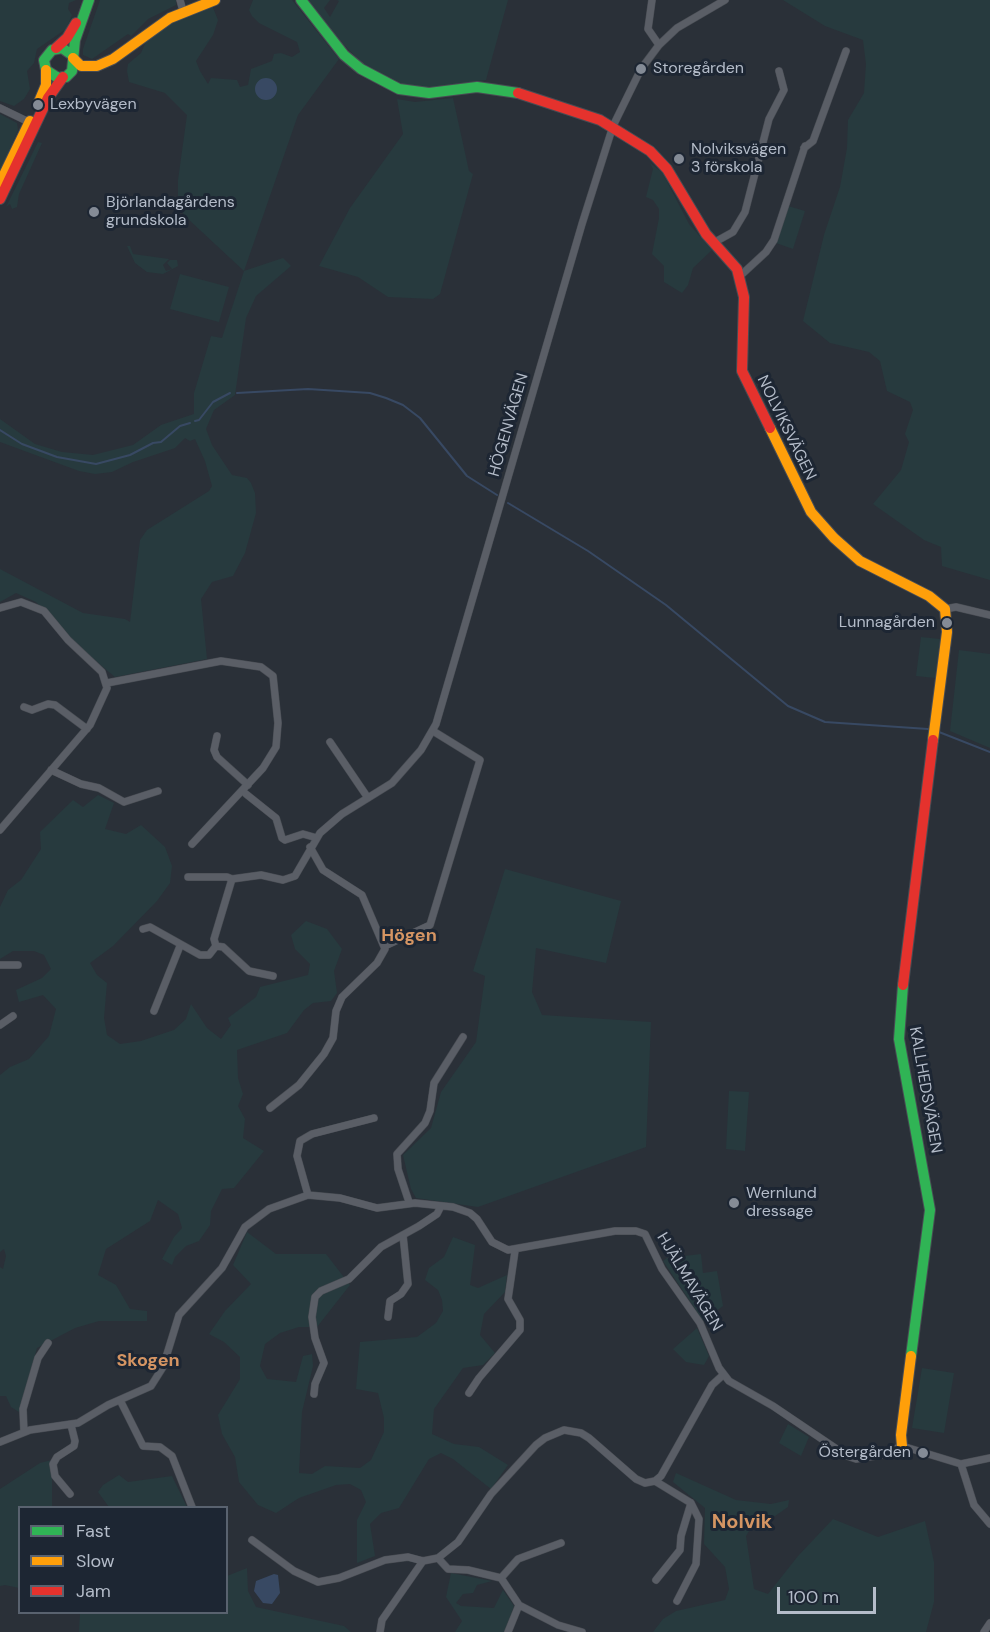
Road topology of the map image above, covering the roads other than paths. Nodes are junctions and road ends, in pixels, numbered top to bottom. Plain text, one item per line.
1 (89, 0) edge
2 (215, 0) edge
3 (301, 0) edge
4 (652, 0) edge
5 (725, 0) edge
6 (182, 5) edge
7 (82, 16) junction
8 (659, 45) junction
9 (56, 48) junction
10 (846, 51) dead end
11 (73, 56) junction
12 (106, 65) junction
13 (46, 70) junction
14 (779, 70) dead end
15 (66, 76) junction
16 (0, 108) edge
17 (32, 124) junction
18 (613, 126) junction
19 (0, 183) edge
20 (0, 199) edge
21 (715, 242) junction
22 (740, 276) junction
23 (0, 608) edge
24 (945, 609) junction
25 (990, 615) edge
26 (107, 682) junction
27 (24, 707) dead end
28 (87, 729) junction
29 (433, 731) junction
30 (217, 736) dead end
31 (330, 742) dead end
32 (51, 770) junction
33 (248, 785) junction
34 (158, 791) dead end
35 (246, 794) dead end
36 (368, 798) junction
37 (0, 830) edge
38 (317, 838) junction
39 (192, 844) dead end
40 (310, 847) junction
41 (188, 877) dead end
42 (232, 879) junction
43 (143, 928) dead end
44 (180, 946) junction
45 (216, 946) junction
46 (385, 946) junction
47 (0, 965) edge
48 (18, 965) dead end
49 (273, 976) dead end
50 (154, 1011) dead end
51 (13, 1016) dead end
52 (0, 1025) edge
53 (463, 1037) dead end
54 (270, 1108) dead end
55 (374, 1118) dead end
56 (308, 1195) junction
57 (409, 1203) junction
58 (441, 1206) junction
59 (403, 1235) junction
60 (515, 1251) junction
61 (388, 1317) dead end
62 (48, 1343) dead end
63 (723, 1375) junction
64 (469, 1393) dead end
65 (314, 1394) dead end
66 (120, 1400) junction
67 (71, 1425) junction
68 (24, 1432) junction
69 (0, 1442) edge
70 (902, 1446) junction
71 (990, 1458) edge
72 (961, 1464) junction
73 (655, 1481) junction
74 (69, 1494) dead end
75 (691, 1503) junction
76 (192, 1506) edge
77 (990, 1524) edge
78 (252, 1540) dead end
79 (561, 1544) dead end
80 (438, 1558) junction
81 (423, 1561) junction
82 (501, 1578) junction
83 (656, 1580) dead end
84 (677, 1601) dead end
85 (519, 1605) junction
86 (990, 1623) edge
87 (380, 1632) edge
88 (508, 1632) edge
89 (582, 1632) edge
90 (984, 1632) edge

1 - 7 street
2 - 6 street
3 - 18 street, NOLVIKSVÄGEN
4 - 8 street
5 - 8 street, HÖGENVÄGEN
6 - 12 street
7 - 9 street
7 - 11 street
8 - 18 street, HÖGENVÄGEN
9 - 11 street
9 - 13 street
10 - 22 street
11 - 12 street
11 - 15 street
12 - 15 street
13 - 15 street
13 - 17 street
14 - 21 street
15 - 17 street
16 - 17 street
17 - 19 street
17 - 20 street
18 - 21 street, NOLVIKSVÄGEN
18 - 29 street, HÖGENVÄGEN
21 - 22 street, NOLVIKSVÄGEN
22 - 24 street, NOLVIKSVÄGEN
23 - 26 street
24 - 25 street
24 - 70 street, KALLHEDSVÄGEN
26 - 28 street
26 - 33 street
27 - 28 street
28 - 32 street
29 - 36 street, HÖGENVÄGEN
29 - 46 street
30 - 33 street
31 - 36 street
32 - 34 street
32 - 37 street
33 - 39 street
35 - 38 street
36 - 38 street, HÖGENVÄGEN
38 - 40 street, HÖGENVÄGEN
40 - 42 street, HÖGENVÄGEN
40 - 46 street
41 - 42 street, HÖGENVÄGEN
42 - 45 street
43 - 44 street
44 - 45 street
44 - 50 street
45 - 49 street
46 - 54 street
47 - 48 street
51 - 52 street
53 - 57 street
55 - 56 street
56 - 57 street
56 - 66 street
57 - 58 street
58 - 59 street
58 - 60 street
59 - 61 street
59 - 65 street
60 - 63 street, HJÄLMAVÄGEN
60 - 64 street
62 - 68 street
63 - 70 street, HJÄLMAVÄGEN
63 - 73 street
66 - 67 street
66 - 76 street
67 - 68 street
67 - 74 street
68 - 69 street
70 - 72 street
71 - 72 street
72 - 77 street
73 - 75 street
73 - 80 street
75 - 83 street
75 - 84 street
78 - 81 street
79 - 82 street
80 - 81 street
80 - 82 street
81 - 87 street
82 - 85 street
85 - 88 street
85 - 89 street
86 - 90 street

